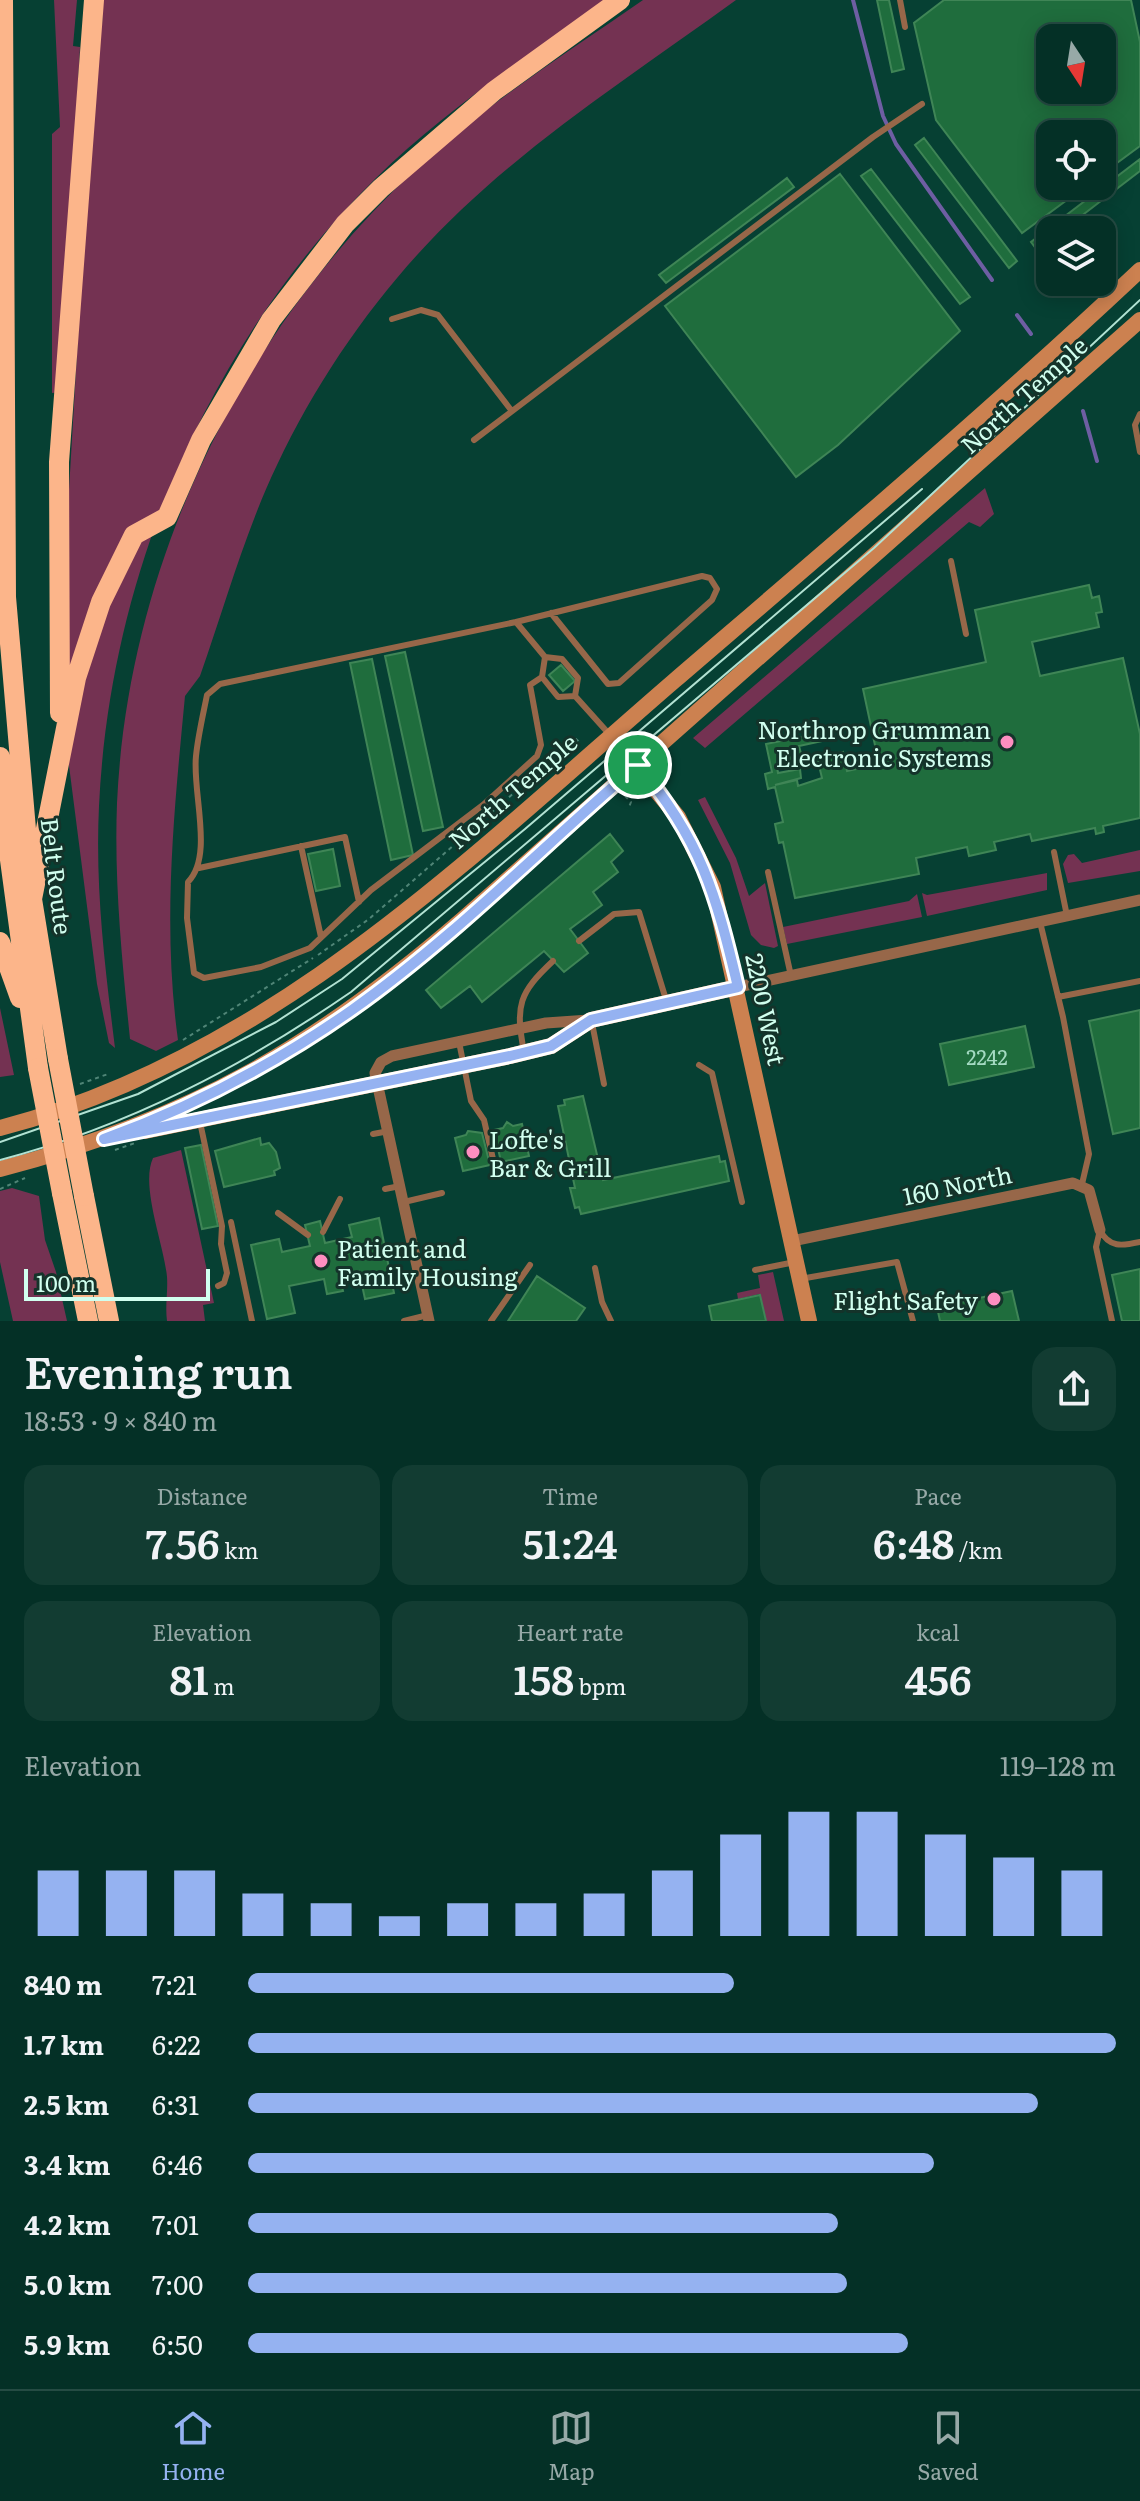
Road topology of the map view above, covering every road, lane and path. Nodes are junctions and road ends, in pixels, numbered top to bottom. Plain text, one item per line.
1 (3, 0) edge
2 (94, 0) edge
3 (620, 0) edge
4 (900, 0) edge
5 (905, 27) dead end
6 (922, 104) dead end
7 (1140, 270) edge
8 (392, 319) dead end
9 (1140, 320) edge
10 (511, 410) junction
11 (1140, 414) edge
12 (474, 440) dead end
13 (1140, 452) edge
14 (951, 561) dead end
15 (551, 613) junction
16 (516, 622) junction
17 (966, 634) dead end
18 (545, 657) junction
19 (542, 677) junction
20 (575, 696) junction
21 (611, 736) junction
22 (576, 739) dead end
23 (579, 743) dead end
24 (60, 757) junction
25 (0, 758) edge
26 (638, 765) junction
27 (301, 846) junction
28 (1054, 852) dead end
29 (199, 868) junction
30 (768, 872) dead end
31 (32, 899) junction
32 (1140, 900) edge
33 (359, 902) junction
34 (1067, 916) junction
35 (1040, 922) junction
36 (321, 937) junction
37 (579, 941) dead end
38 (1, 946) edge
39 (553, 961) dead end
40 (791, 976) junction
41 (1140, 981) edge
42 (738, 987) junction
43 (1058, 997) junction
44 (667, 1003) junction
45 (591, 1020) junction
46 (519, 1028) junction
47 (34, 1036) junction
48 (459, 1042) junction
49 (524, 1053) junction
50 (699, 1065) dead end
51 (464, 1066) junction
52 (604, 1084) dead end
53 (378, 1085) junction
54 (200, 1122) junction
55 (0, 1128) edge
56 (389, 1131) junction
57 (373, 1134) dead end
58 (145, 1140) dead end
59 (110, 1144) junction
60 (493, 1159) dead end
61 (0, 1169) edge
62 (29, 1176) dead end
63 (1082, 1184) junction
64 (400, 1186) junction
65 (0, 1189) edge
66 (385, 1189) dead end
67 (442, 1193) dead end
68 (340, 1199) dead end
69 (404, 1202) junction
70 (742, 1202) dead end
71 (278, 1213) dead end
72 (231, 1222) dead end
73 (1100, 1230) junction
74 (323, 1232) dead end
75 (308, 1235) dead end
76 (792, 1241) junction
77 (1140, 1242) edge
78 (796, 1261) junction
79 (530, 1265) dead end
80 (595, 1268) dead end
81 (755, 1270) dead end
82 (800, 1279) junction
83 (218, 1286) dead end
84 (429, 1318) edge
85 (88, 1321) edge
86 (109, 1321) edge
87 (252, 1321) edge
88 (404, 1321) edge
89 (491, 1321) edge
90 (611, 1321) edge
91 (809, 1321) edge
92 (913, 1321) edge
93 (1112, 1321) edge

1 - 31 highway, Belt Route
2 - 24 highway
3 - 24 highway
4 - 5 lane
6 - 10 lane
7 - 21 main road, North Temple
8 - 10 lane
9 - 26 main road, North Temple
10 - 12 lane
11 - 13 lane
14 - 17 lane
15 - 15 lane
15 - 16 lane
16 - 18 lane
16 - 29 lane
18 - 19 lane
18 - 20 lane
19 - 20 lane
19 - 33 lane
20 - 21 lane
21 - 26 main road, 2200 West
21 - 55 main road, North Temple
22 - 23 path
24 - 31 highway
25 - 47 highway, Belt Route
26 - 42 main road, 2200 West
26 - 59 main road, North Temple
27 - 29 lane
27 - 33 lane
27 - 36 lane
28 - 34 lane
29 - 36 lane
30 - 40 lane
31 - 86 highway, Belt Route, bridge
32 - 34 street, North Temple
33 - 36 lane
34 - 35 street, North Temple
35 - 40 street, North Temple
35 - 43 lane
37 - 44 lane
38 - 47 highway
39 - 46 lane
40 - 42 street, North Temple
41 - 43 lane
42 - 44 main road, North Temple
42 - 76 main road, 2200 West
43 - 63 lane
44 - 45 main road, North Temple
45 - 46 street, North Temple
45 - 49 main road, North Temple
45 - 52 lane
46 - 48 street, North Temple
46 - 49 lane
47 - 85 highway, Belt Route, bridge
48 - 51 lane
48 - 53 street, North Temple
49 - 51 main road, North Temple
50 - 70 lane
51 - 53 main road, North Temple
51 - 60 lane
53 - 54 main road, North Temple
53 - 56 street
54 - 59 main road, North Temple
54 - 83 lane
56 - 57 lane
56 - 64 street
58 - 59 path
59 - 61 main road, North Temple
62 - 65 path
63 - 73 street
63 - 76 street, 160 North
64 - 66 lane
64 - 69 street
67 - 69 lane
68 - 74 lane
69 - 84 street
71 - 75 lane
72 - 87 lane
73 - 77 lane
73 - 93 lane
76 - 78 main road, 2200 West
78 - 81 lane
78 - 82 main road, 2200 West
79 - 89 lane
80 - 90 lane
82 - 91 main road, 2200 West
82 - 92 lane
84 - 88 lane

